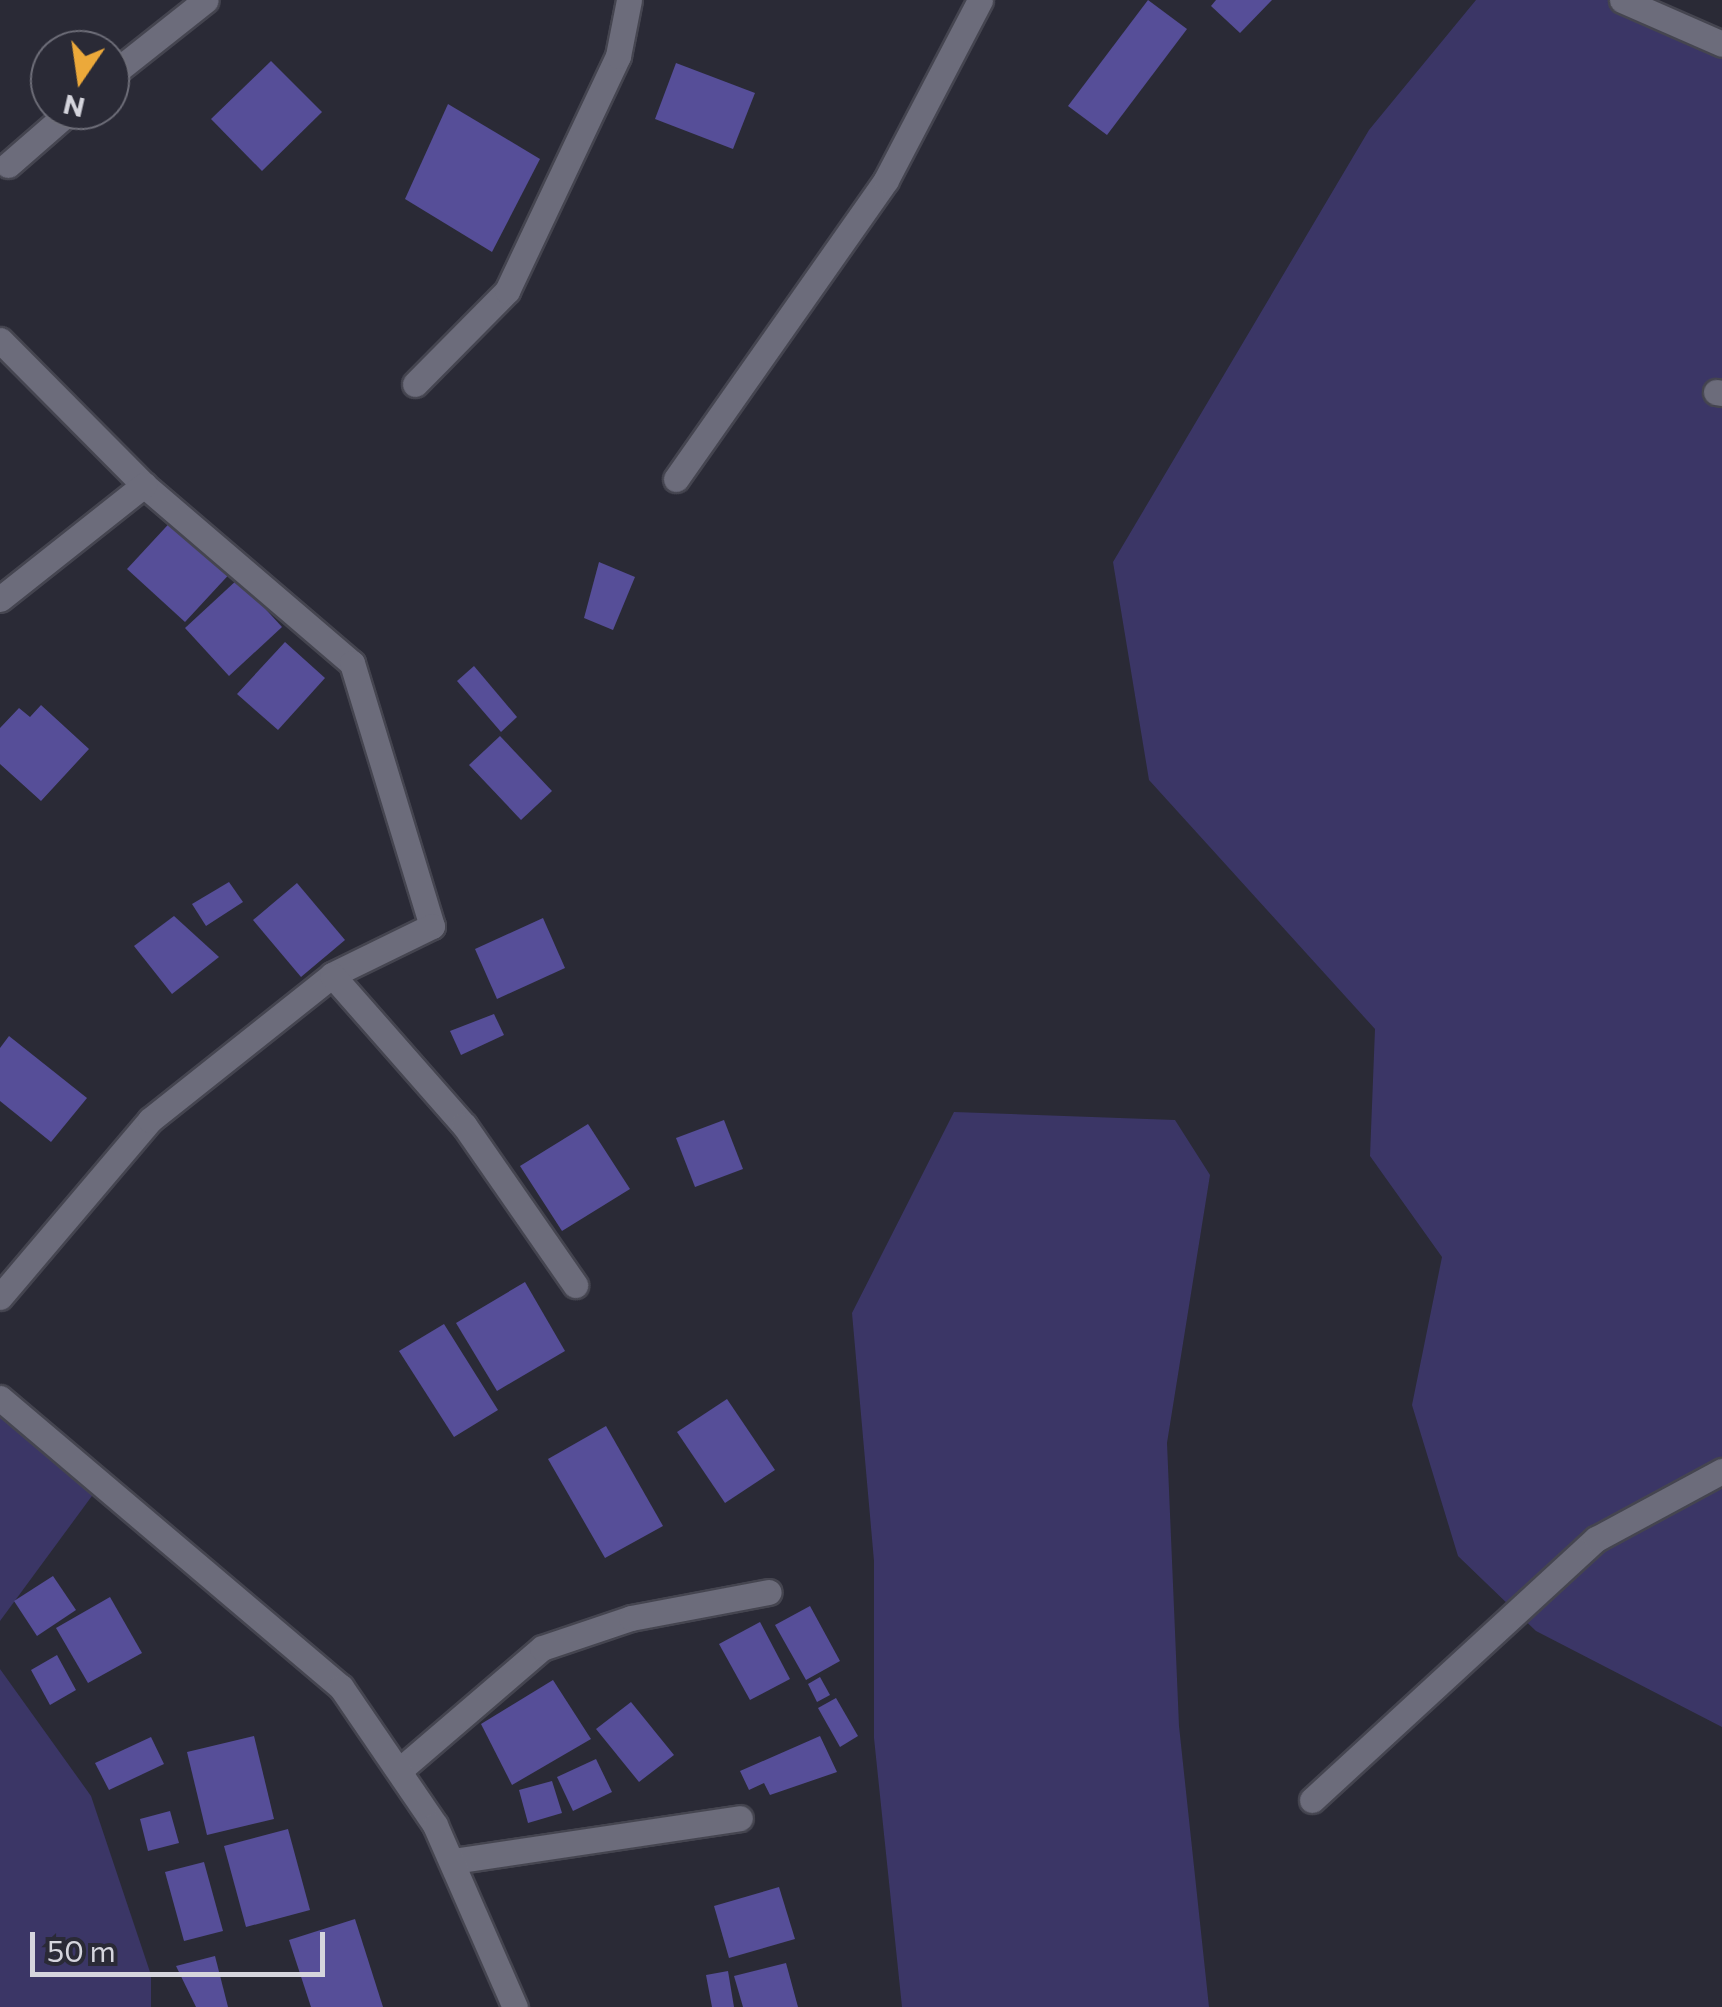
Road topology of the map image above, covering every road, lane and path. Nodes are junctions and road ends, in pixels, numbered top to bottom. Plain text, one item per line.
1 (206, 0) edge
2 (629, 0) edge
3 (980, 0) edge
4 (1622, 0) edge
5 (1722, 44) edge
6 (130, 60) edge
7 (48, 130) edge
8 (8, 165) dead end
9 (0, 340) edge
10 (415, 384) dead end
11 (676, 479) dead end
12 (144, 485) junction
13 (0, 599) edge
14 (332, 975) junction
15 (575, 1285) dead end
16 (0, 1297) edge
17 (0, 1398) edge
18 (1722, 1471) edge
19 (770, 1592) dead end
20 (402, 1768) junction
21 (1312, 1800) dead end
22 (740, 1818) dead end
23 (453, 1861) junction
24 (515, 2007) edge

1 - 6 street
2 - 10 street
3 - 11 street
4 - 5 street
7 - 8 street
9 - 12 street
12 - 13 street
12 - 14 street
14 - 15 street
14 - 16 street
17 - 20 street
18 - 21 street
19 - 20 street
20 - 23 street
22 - 23 street
23 - 24 street

